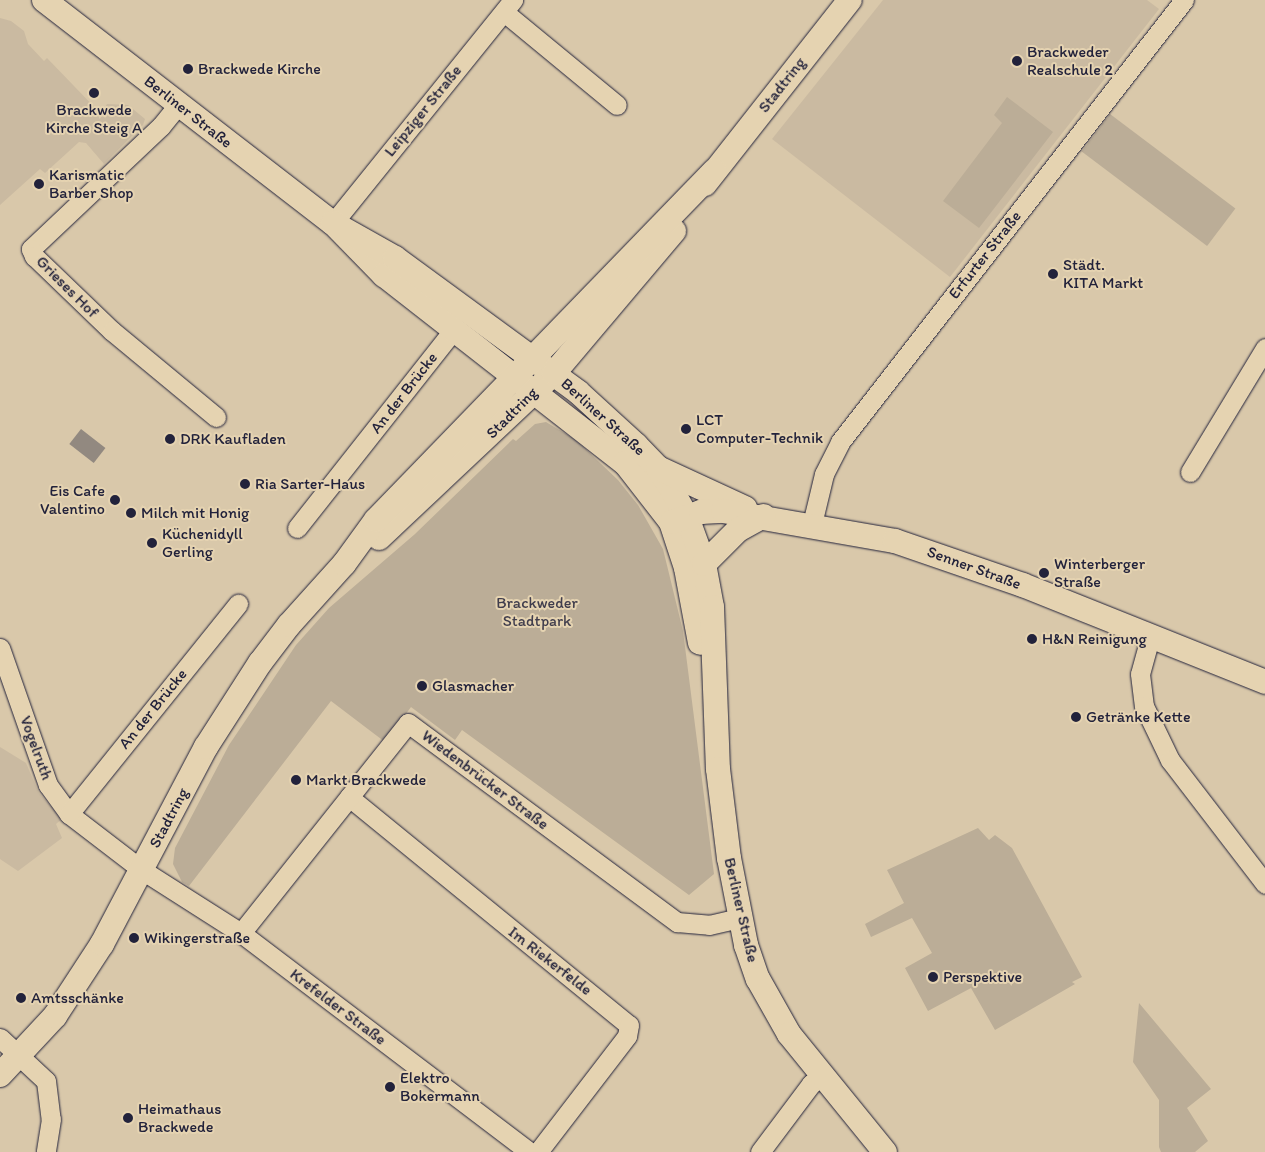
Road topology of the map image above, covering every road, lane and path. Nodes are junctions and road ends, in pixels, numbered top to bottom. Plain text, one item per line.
1 (44, 0) edge
2 (850, 0) edge
3 (1184, 0) edge
4 (508, 6) edge
5 (178, 105) junction
6 (618, 105) dead end
7 (714, 171) junction
8 (333, 223) junction
9 (454, 329) junction
10 (1265, 348) edge
11 (533, 357) junction
12 (554, 373) junction
13 (513, 376) junction
14 (534, 392) junction
15 (216, 417) dead end
16 (658, 468) junction
17 (1190, 472) dead end
18 (763, 516) junction
19 (679, 520) junction
20 (812, 524) junction
21 (297, 528) dead end
22 (344, 564) junction
23 (704, 564) junction
24 (238, 604) dead end
25 (1151, 634) junction
26 (0, 648) edge
27 (1265, 682) edge
28 (714, 716) junction
29 (349, 797) junction
30 (69, 814) junction
31 (142, 870) junction
32 (1265, 884) edge
33 (740, 918) junction
34 (241, 933) junction
35 (0, 1038) edge
36 (20, 1055) junction
37 (0, 1075) edge
38 (821, 1076) junction
39 (46, 1152) edge
40 (529, 1152) edge
41 (538, 1152) edge
42 (760, 1152) edge
43 (885, 1152) edge

1 - 5 street, Berliner Straße
2 - 7 street, Stadtring
3 - 20 street, Erfurter Straße
4 - 6 street
4 - 8 street, Leipziger Straße
5 - 8 street, Berliner Straße
5 - 15 street, Grieses Hof
7 - 11 street, Stadtring
7 - 12 street, Stadtring
8 - 9 street, Berliner Straße
8 - 11 street, Berliner Straße
9 - 13 street, Berliner Straße
9 - 21 street, An der Brücke
10 - 17 street
11 - 12 street, Berliner Straße
11 - 13 street, Stadtring
12 - 14 street, Stadtring
12 - 16 street, Berliner Straße
13 - 14 street, Berliner Straße
13 - 22 street, Stadtring
14 - 19 street, Berliner Straße
14 - 22 street, Stadtring
16 - 18 street
16 - 19 street, Berliner Straße
18 - 19 street, Senner Straße
18 - 20 street, Senner Straße
18 - 23 street
19 - 23 street, Berliner Straße
19 - 28 street, Berliner Straße
20 - 25 street, Senner Straße
22 - 31 street, Stadtring
23 - 28 street, Berliner Straße
24 - 30 street, An der Brücke
25 - 27 street, Senner Straße
25 - 32 street
26 - 30 street, Vogelruth
28 - 33 street, Berliner Straße
29 - 33 street, Wiedenbrücker Straße
29 - 34 street, Wiedenbrücker Straße
29 - 41 street, Im Riekerfelde
30 - 31 street, Vogelruth
31 - 34 street, Krefelder Straße
31 - 36 street, Stadtring
33 - 38 street, Berliner Straße
34 - 40 street, Krefelder Straße
35 - 36 street
36 - 37 street, Stadtring
36 - 39 street
38 - 42 street
38 - 43 street, Berliner Straße

